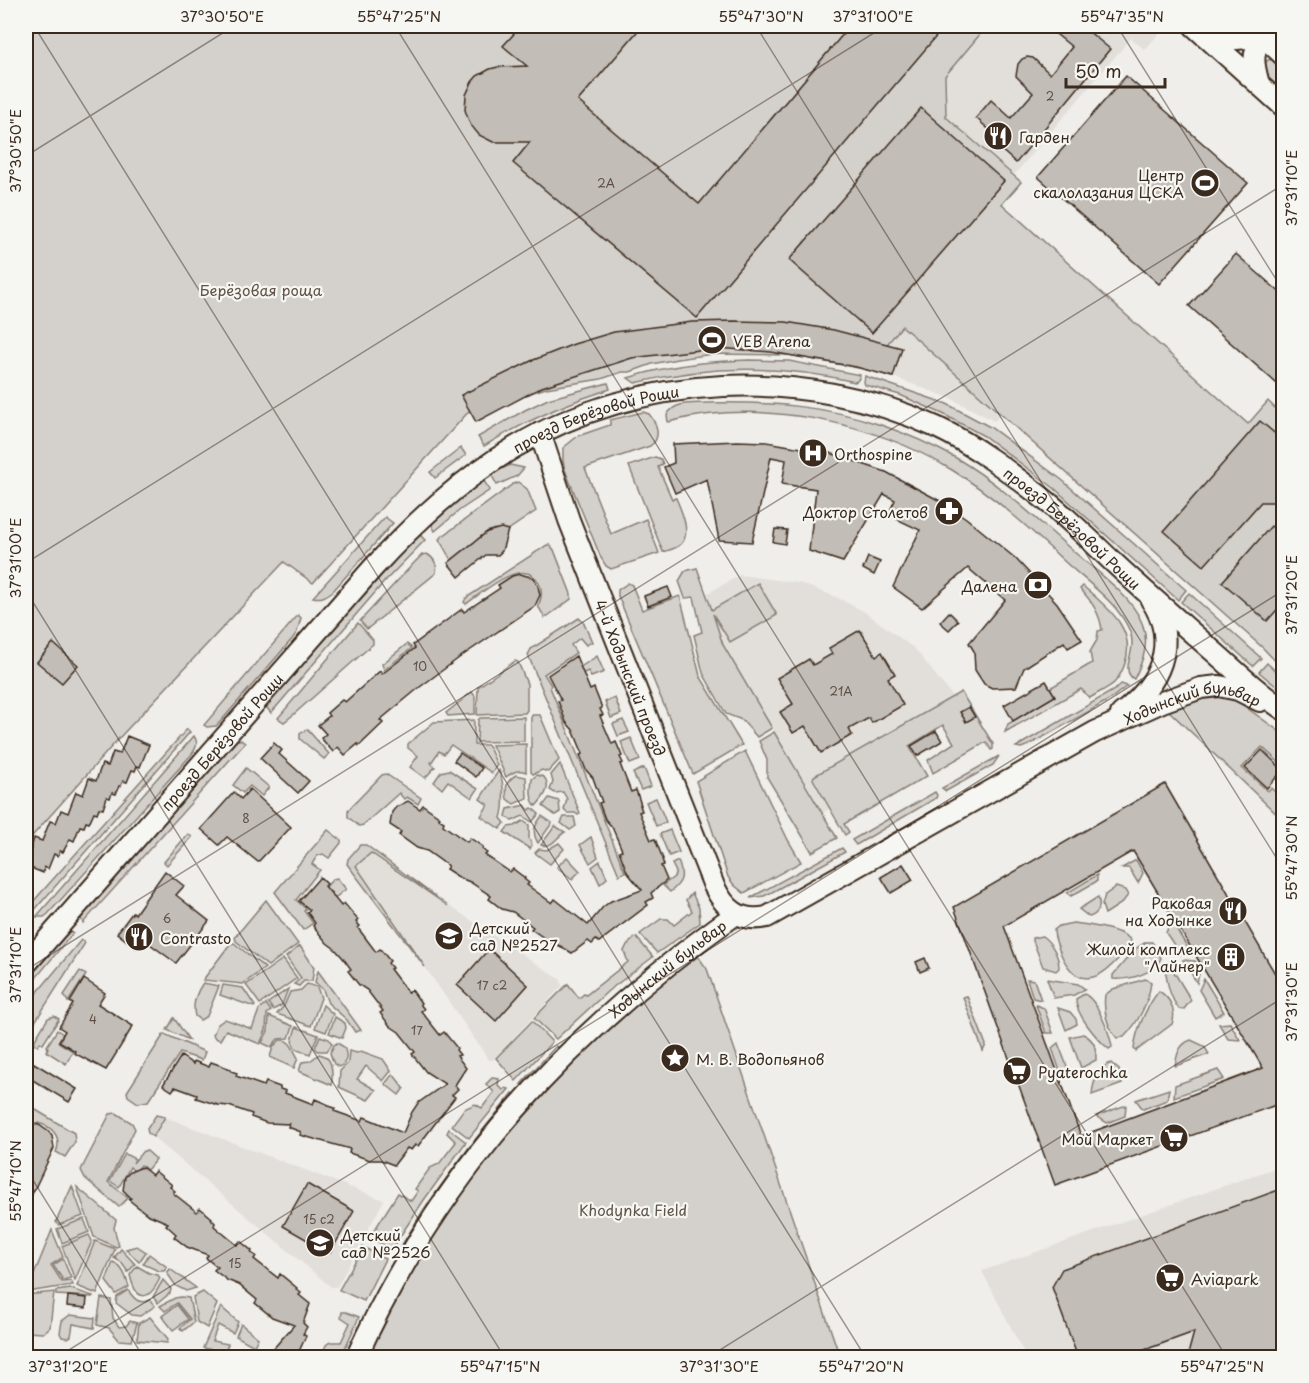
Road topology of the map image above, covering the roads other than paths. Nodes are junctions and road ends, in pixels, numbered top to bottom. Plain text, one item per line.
1 (1284, 29) edge
2 (1199, 30) edge
3 (1251, 33) edge
4 (1284, 56) edge
5 (1259, 84) junction
6 (1284, 107) edge
7 (540, 434) junction
8 (1144, 590) junction
9 (1283, 709) edge
10 (1101, 729) junction
11 (736, 914) junction
12 (26, 964) edge
13 (356, 1358) edge

1 - 3 street
2 - 3 street
2 - 5 street
3 - 4 street
3 - 5 street
5 - 6 street
7 - 8 street, проезд Берёзовой Рощи
7 - 11 street, 4-й Ходынский проезд
7 - 12 street, проезд Берёзовой Рощи
8 - 9 street, проезд Берёзовой Рощи
8 - 10 street, Ходынский бульвар
9 - 10 street, Ходынский бульвар
10 - 11 street, Ходынский бульвар
11 - 13 street, Ходынский бульвар

